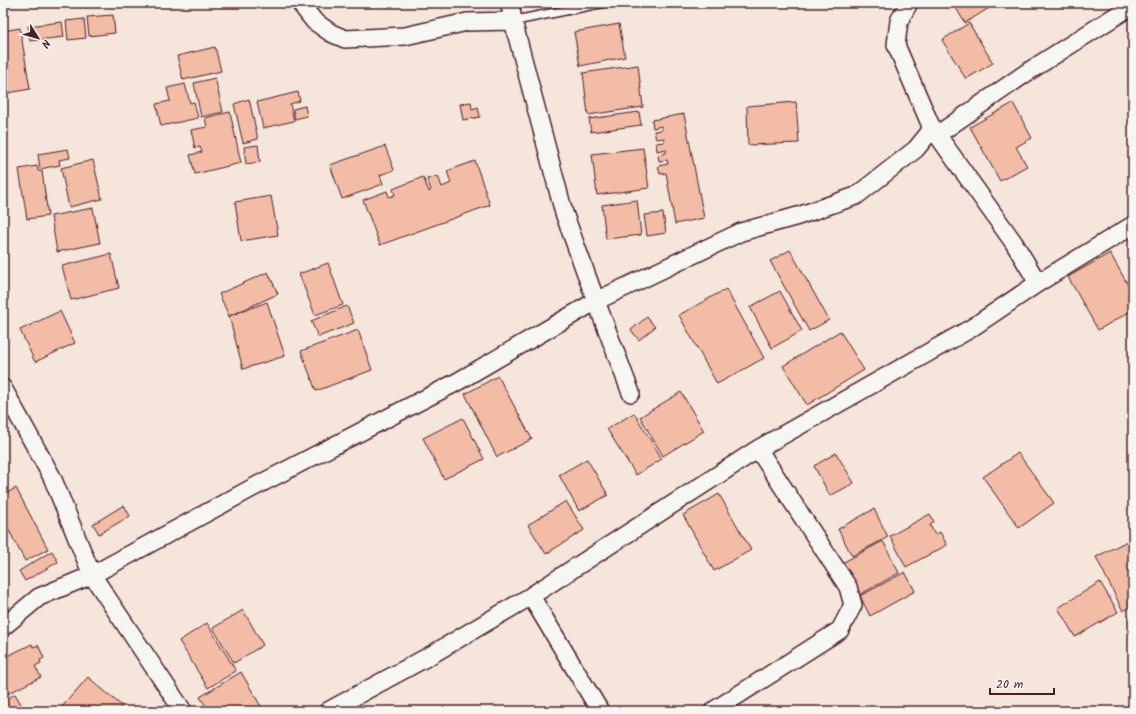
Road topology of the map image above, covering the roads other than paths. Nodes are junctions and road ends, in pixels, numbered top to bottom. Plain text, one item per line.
1 (300, 3) edge
2 (510, 3) edge
3 (603, 3) edge
4 (909, 3) edge
5 (1133, 5) edge
6 (513, 21) junction
7 (934, 130) junction
8 (1133, 225) edge
9 (1038, 283) junction
10 (596, 301) junction
11 (3, 388) edge
12 (631, 393) dead end
13 (758, 449) junction
14 (92, 575) junction
15 (531, 596) junction
16 (3, 627) edge
17 (183, 711) edge
18 (328, 711) edge
19 (600, 711) edge
20 (714, 711) edge

1 - 6 street
2 - 6 street
3 - 6 lane
4 - 7 street
5 - 7 street
6 - 10 street
7 - 9 street
7 - 10 street
8 - 9 street
9 - 13 street
10 - 12 street
10 - 14 street
11 - 14 street
13 - 15 street
13 - 20 street
14 - 16 street
14 - 17 street
15 - 18 street
15 - 19 street

